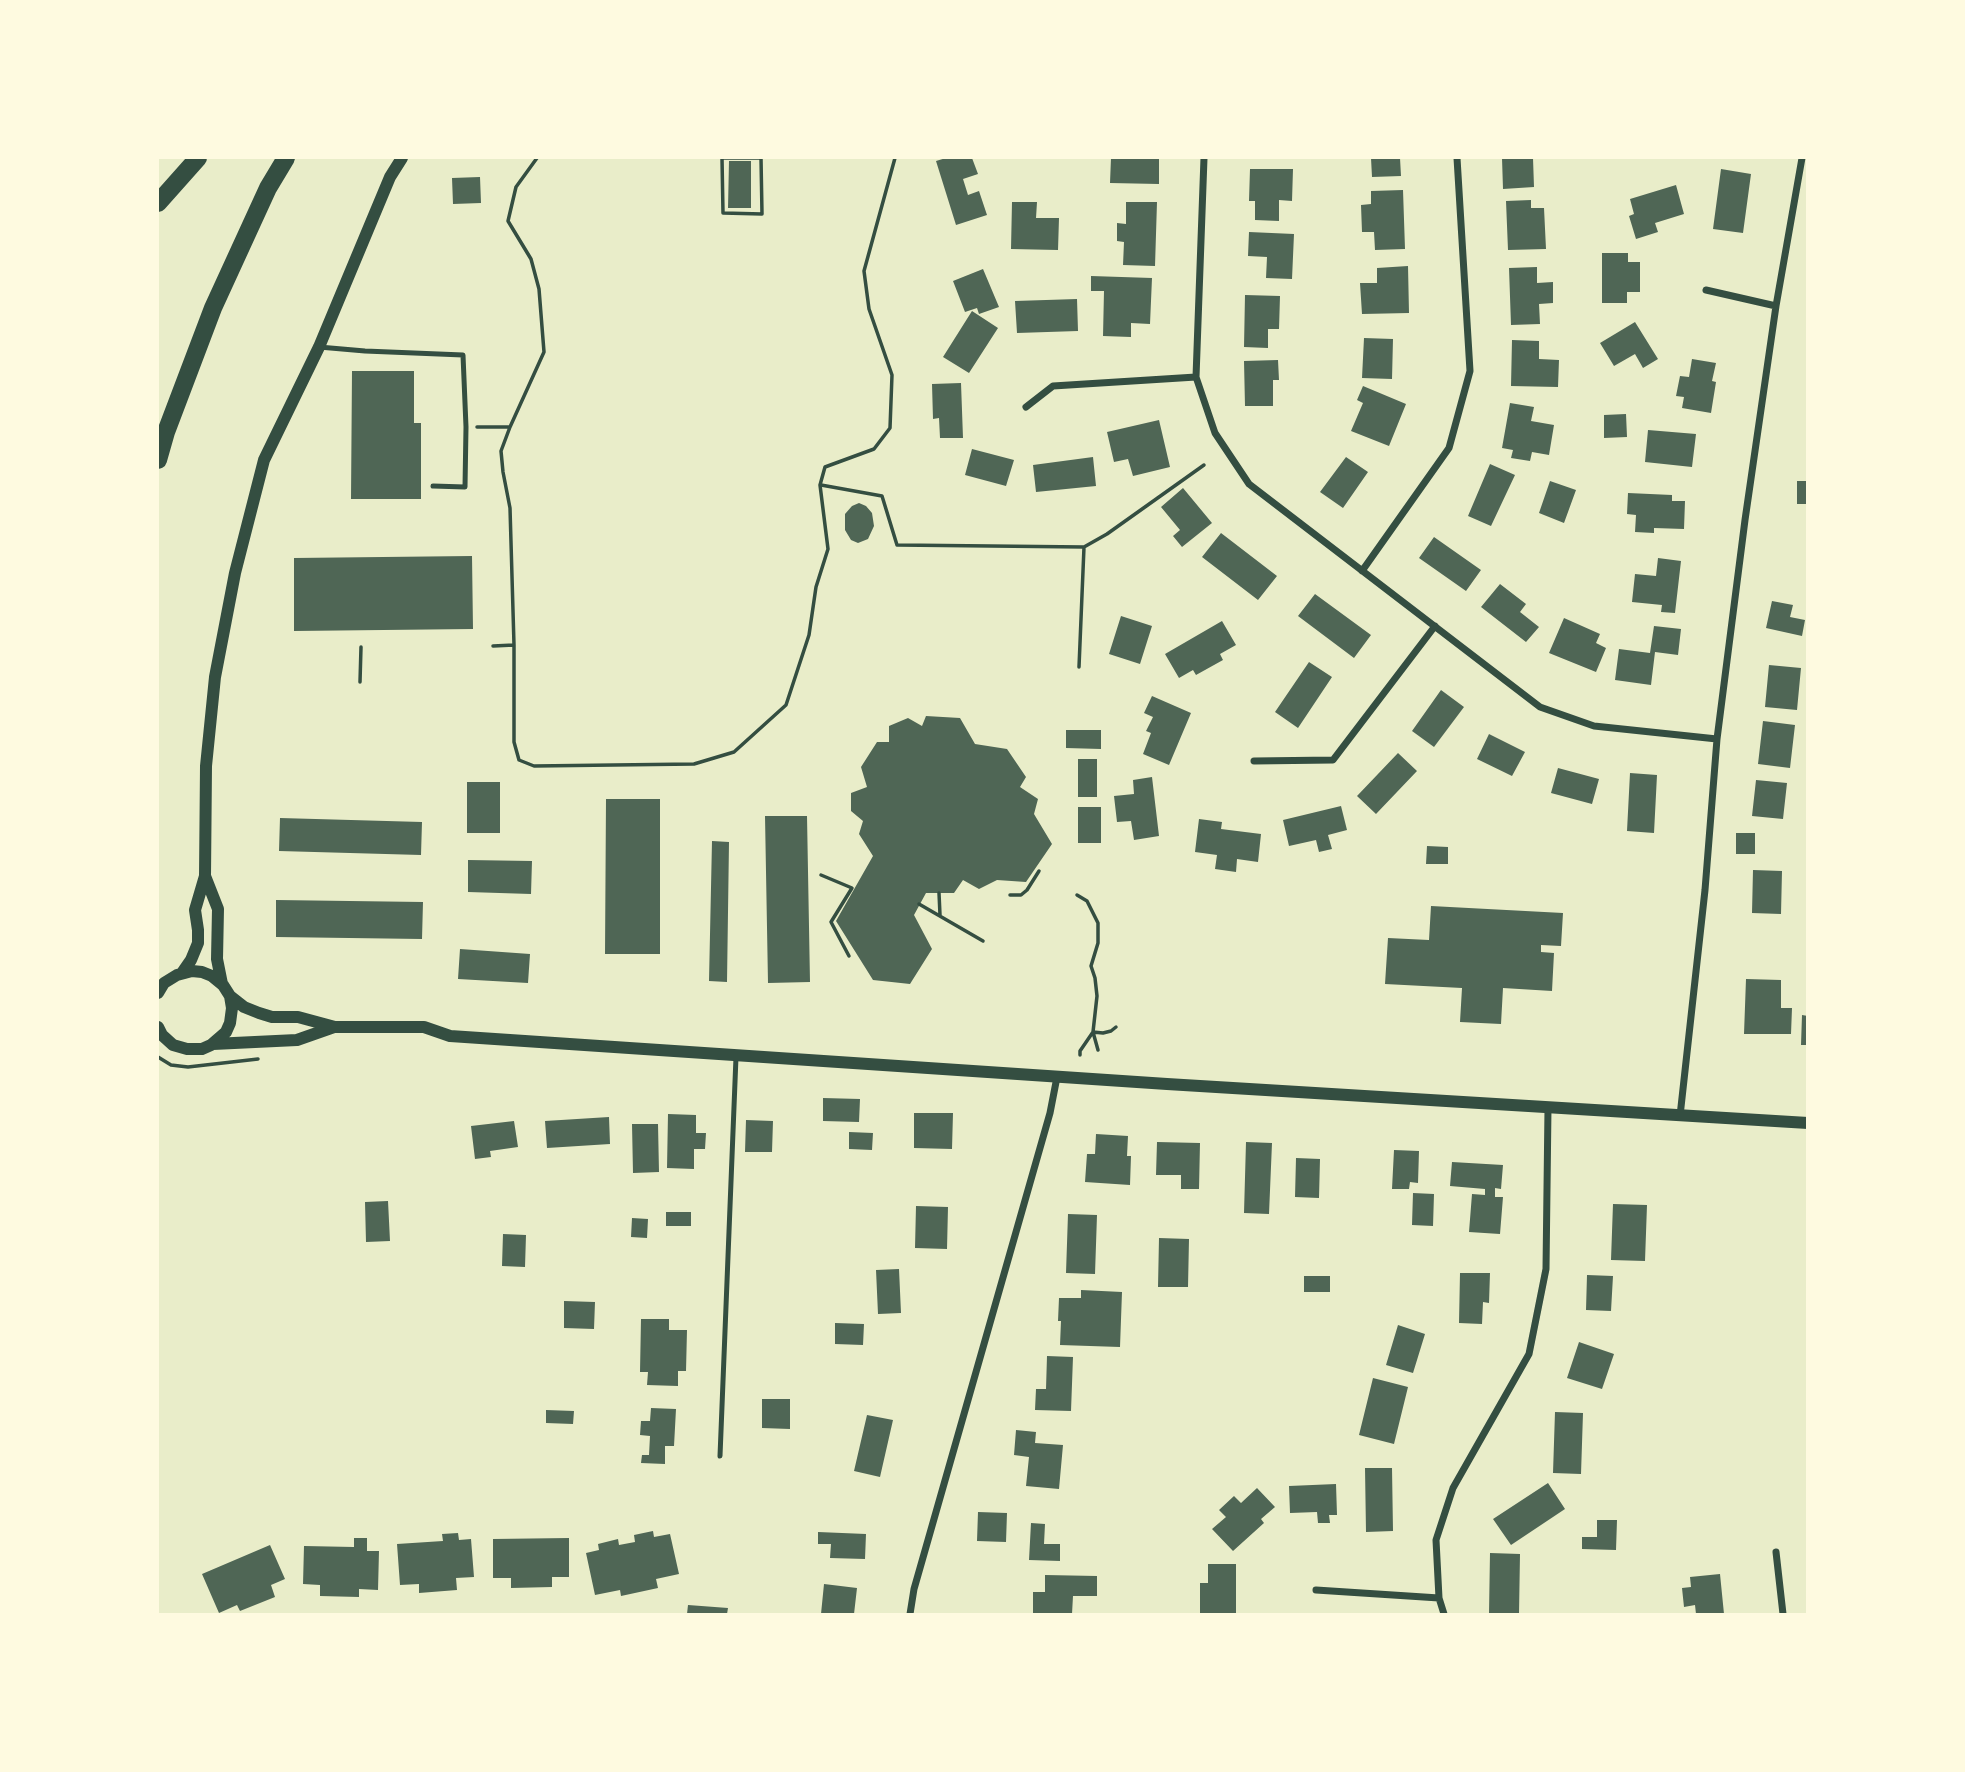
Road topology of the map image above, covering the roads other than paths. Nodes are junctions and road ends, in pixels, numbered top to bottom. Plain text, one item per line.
1 (198, 158) edge
2 (286, 158) edge
3 (402, 158) edge
4 (1203, 158) edge
5 (1457, 158) edge
6 (1802, 158) edge
7 (158, 203) edge
8 (1706, 290) dead end
9 (1776, 306) junction
10 (319, 347) junction
11 (1196, 377) junction
12 (1026, 407) dead end
13 (158, 460) edge
14 (433, 486) dead end
15 (1362, 571) junction
16 (1435, 626) junction
17 (1717, 738) junction
18 (1254, 761) dead end
19 (205, 876) junction
20 (178, 975) junction
21 (158, 976) edge
22 (226, 991) junction
23 (158, 993) edge
24 (158, 1027) edge
25 (335, 1027) junction
26 (213, 1044) junction
27 (736, 1054) junction
28 (1057, 1077) junction
29 (1548, 1108) junction
30 (1680, 1116) junction
31 (1808, 1123) edge
32 (720, 1456) dead end
33 (1776, 1552) dead end
34 (1316, 1590) dead end
35 (1439, 1598) junction
36 (910, 1615) edge
37 (1444, 1615) edge
38 (1783, 1615) edge

1 - 7 highway
2 - 13 highway
3 - 10 street
4 - 11 street
5 - 15 street
6 - 9 street
8 - 9 street
9 - 17 street
10 - 14 lane
10 - 19 street
11 - 12 street
11 - 15 street
15 - 16 street
16 - 17 street
16 - 18 street
17 - 30 street
19 - 20 street
19 - 22 street
20 - 21 street
20 - 22 street
20 - 23 street
22 - 25 street
22 - 26 street
24 - 26 street
25 - 26 street
25 - 27 street
27 - 28 street
27 - 32 lane
28 - 29 street
28 - 36 street
29 - 30 street
29 - 35 street
30 - 31 street
33 - 38 street
34 - 35 street
35 - 37 street

